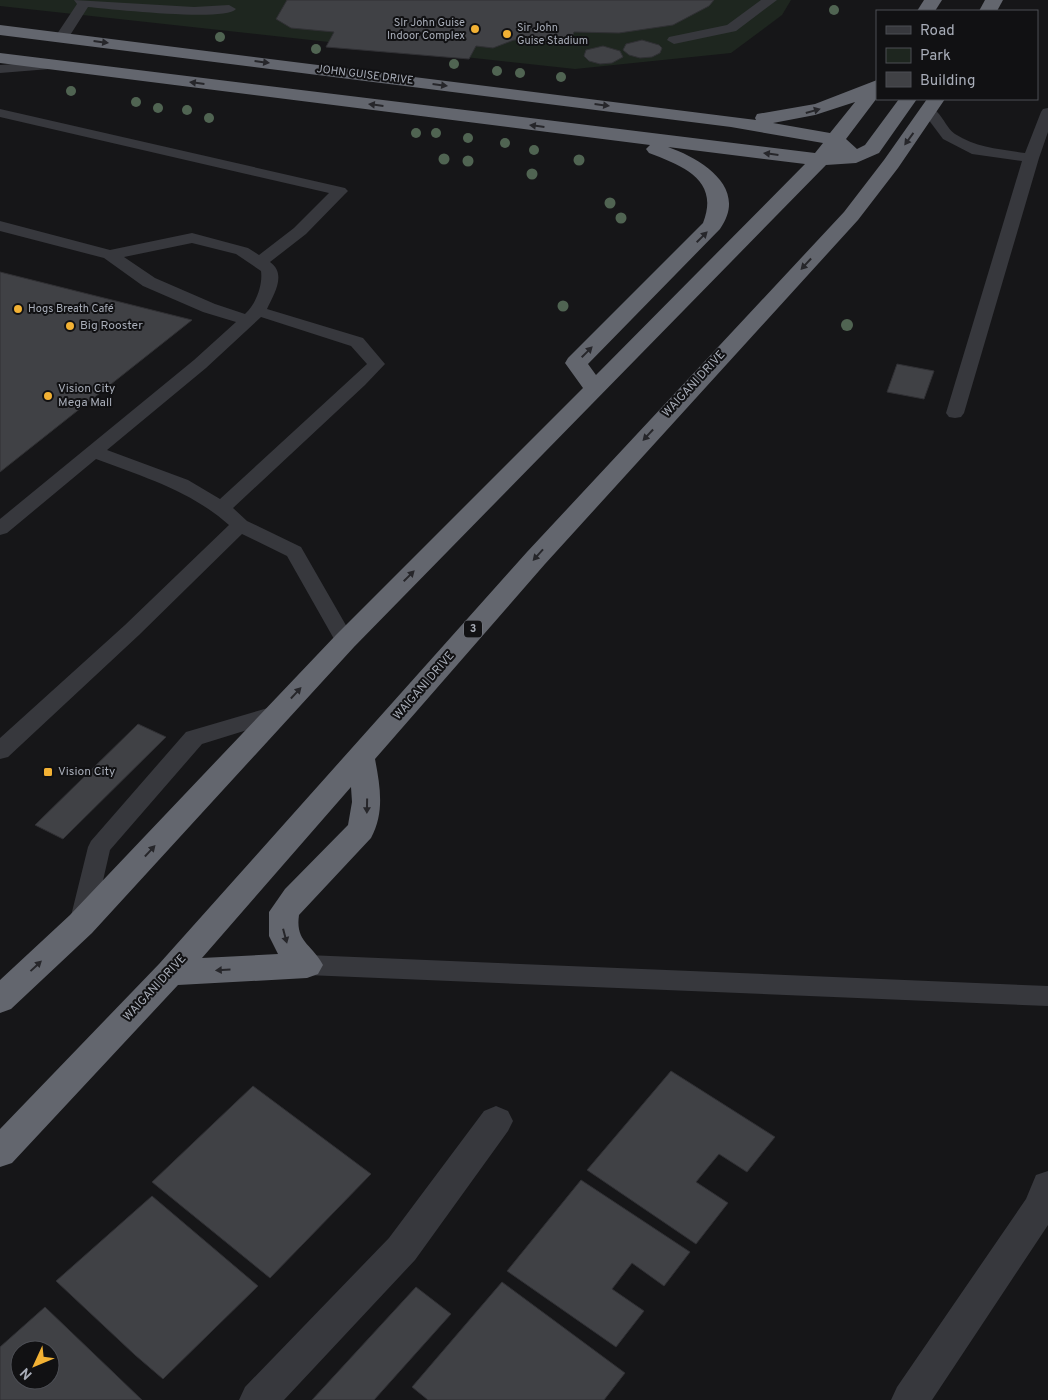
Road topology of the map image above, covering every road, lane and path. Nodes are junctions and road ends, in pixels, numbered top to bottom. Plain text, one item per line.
1 (770, 0) edge
2 (83, 2) edge
3 (229, 9) dead end
4 (0, 30) edge
5 (62, 37) junction
6 (674, 40) dead end
7 (0, 58) edge
8 (57, 65) junction
9 (0, 69) edge
10 (876, 85) edge
11 (876, 86) edge
12 (925, 103) edge
13 (1048, 112) edge
14 (0, 113) edge
15 (731, 121) junction
16 (620, 137) junction
17 (836, 140) junction
18 (856, 157) junction
19 (1031, 158) junction
20 (820, 160) junction
21 (850, 216) junction
22 (0, 226) edge
23 (110, 255) junction
24 (259, 262) junction
25 (253, 316) junction
26 (595, 390) junction
27 (955, 413) dead end
28 (94, 452) junction
29 (221, 508) junction
30 (240, 525) junction
31 (0, 529) edge
32 (345, 641) junction
33 (278, 713) junction
34 (0, 751) edge
35 (361, 758) junction
36 (81, 924) junction
37 (307, 965) junction
38 (170, 973) junction
39 (1048, 996) edge
40 (0, 1000) edge
41 (496, 1121) dead end
42 (0, 1152) edge
43 (1048, 1186) edge
44 (258, 1400) edge
45 (910, 1400) edge

1 - 6 lane
2 - 3 lane
2 - 5 lane
4 - 5 highway, JOHN GUISE DRIVE
5 -> 15 highway, JOHN GUISE DRIVE
7 - 8 highway
8 - 9 lane
16 -> 8 highway
15 -> 10 highway
11 - 17 highway
12 - 18 highway
12 - 19 lane
12 -> 21 highway, WAIGANI DRIVE / 3
13 - 19 lane
14 - 24 lane
15 - 17 highway
20 -> 16 highway
26 -> 16 highway
17 - 18 highway
17 - 20 highway
18 - 20 highway
18 - 21 highway
19 - 27 lane
20 - 26 highway
21 -> 35 highway, WAIGANI DRIVE / 3
22 - 23 lane
23 - 24 lane
23 - 25 lane
24 - 25 lane
25 - 28 lane
25 - 29 lane
32 -> 26 highway
28 - 29 lane
28 - 31 lane
29 - 30 lane
30 - 32 lane
30 - 34 lane
33 -> 32 highway
36 -> 33 highway
33 - 36 lane
35 -> 37 highway
35 - 38 highway, WAIGANI DRIVE / 3
40 -> 36 highway
37 -> 38 highway
37 - 39 lane
38 - 42 highway, WAIGANI DRIVE / 3
41 - 44 street
43 - 45 street

